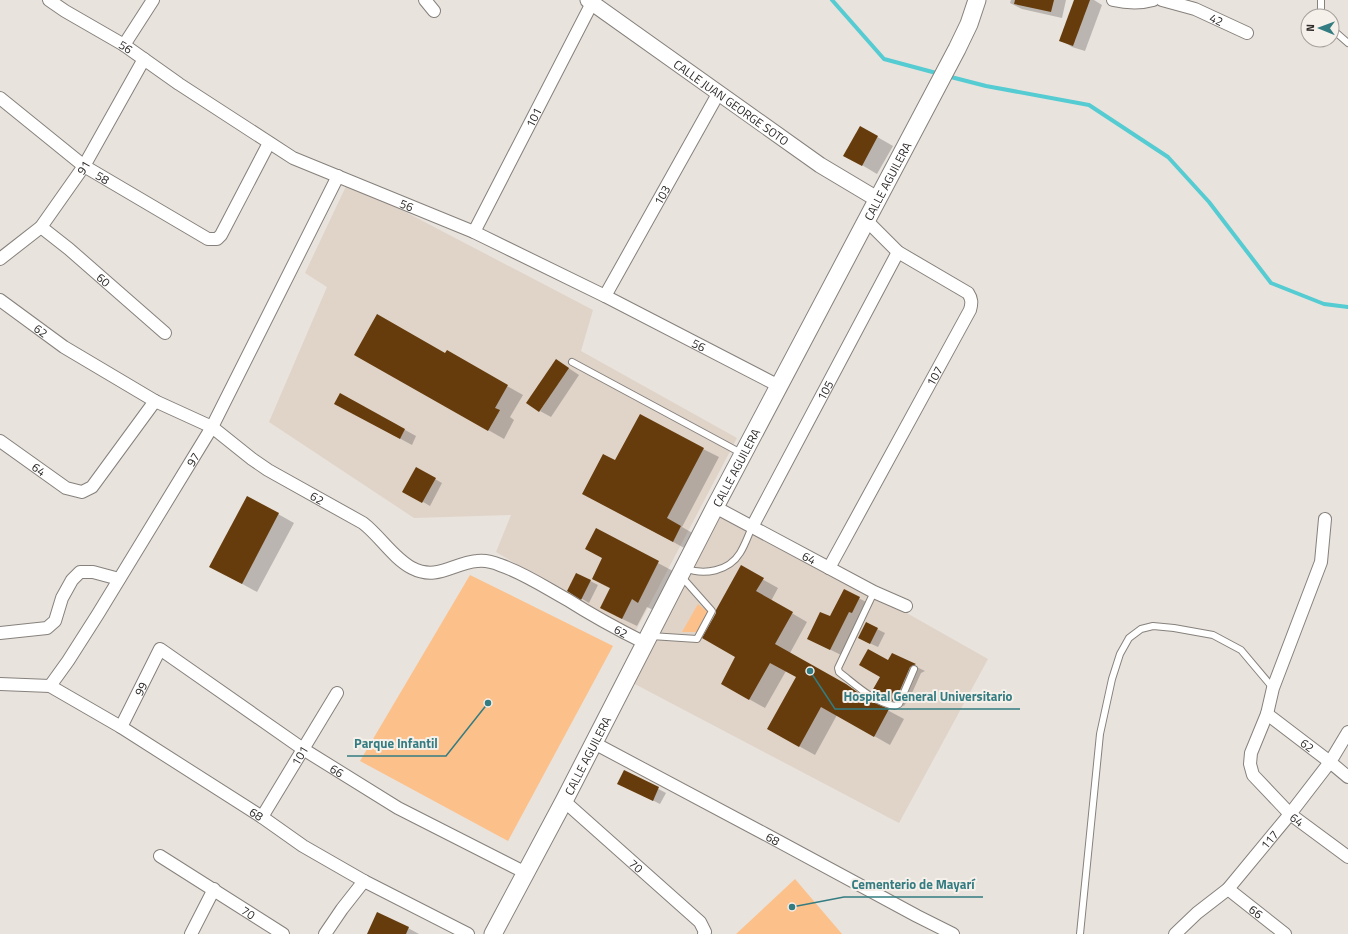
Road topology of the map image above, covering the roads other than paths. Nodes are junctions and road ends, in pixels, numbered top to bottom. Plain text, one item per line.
1 (49, 0) edge
2 (153, 0) edge
3 (425, 0) edge
4 (977, 0) edge
5 (1113, 0) edge
6 (1162, 0) edge
7 (1148, 1) edge
8 (590, 2) edge
9 (434, 11) dead end
10 (1247, 33) dead end
11 (1340, 36) edge
12 (1348, 43) edge
13 (124, 45) junction
14 (144, 59) junction
15 (718, 94) junction
16 (0, 98) edge
17 (269, 143) junction
18 (84, 166) junction
19 (338, 176) junction
20 (877, 199) junction
21 (866, 220) junction
22 (41, 227) junction
23 (474, 232) junction
24 (898, 252) junction
25 (0, 259) edge
26 (605, 296) junction
27 (0, 300) edge
28 (165, 333) dead end
29 (572, 362) dead end
30 (779, 386) junction
31 (155, 401) junction
32 (212, 426) junction
33 (0, 441) edge
34 (742, 454) junction
35 (715, 507) junction
36 (1325, 519) dead end
37 (752, 527) junction
38 (829, 568) junction
39 (682, 571) junction
40 (119, 579) junction
41 (874, 592) junction
42 (906, 606) dead end
43 (0, 633) edge
44 (647, 640) junction
45 (160, 649) joint
46 (914, 669) dead end
47 (0, 684) edge
48 (50, 686) junction
49 (1273, 688) junction
50 (337, 693) dead end
51 (1267, 714) junction
52 (121, 727) junction
53 (1348, 732) edge
54 (594, 743) junction
55 (303, 749) junction
56 (1330, 762) junction
57 (1348, 777) edge
58 (564, 801) junction
59 (1290, 814) junction
60 (262, 817) junction
61 (160, 856) dead end
62 (1348, 858) edge
63 (526, 873) junction
64 (364, 881) junction
65 (214, 889) junction
66 (1228, 890) junction
67 (462, 933) edge
68 (705, 933) edge
69 (190, 934) edge
70 (283, 934) edge
71 (325, 934) edge
72 (493, 934) edge
73 (953, 934) edge
74 (1080, 934) edge
75 (1175, 934) edge
76 (1284, 934) edge

1 - 13 street, 56
2 - 13 street
3 - 9 street
4 - 20 main road, CALLE AGUILERA
5 - 7 street
6 - 10 street, 42
8 - 15 street, CALLE JUAN GEORGE SOTO
8 - 23 street, 101
11 - 12 lane
13 - 14 street, 56
14 - 17 street, 56
14 - 18 street, 91
15 - 20 street, CALLE JUAN GEORGE SOTO
15 - 26 street, 103
16 - 18 street, 58
17 - 18 street, 58
17 - 19 street, 56
18 - 22 street, 91
19 - 23 street, 56
19 - 32 street, 97
20 - 21 main road, CALLE AGUILERA
21 - 24 street, 107
21 - 30 main road, CALLE AGUILERA
22 - 25 street, 91
22 - 28 street, 60
23 - 26 street, 56
24 - 37 street, 105
24 - 38 street, 107
26 - 30 street, 56
27 - 31 street, 62
29 - 34 lane
30 - 34 main road, CALLE AGUILERA
31 - 32 street, 62
31 - 33 street, 64
32 - 40 street, 97
32 - 44 street, 62
34 - 35 main road, CALLE AGUILERA
35 - 37 street, 64
35 - 39 main road, CALLE AGUILERA
36 - 49 street
37 - 38 street, 64
37 - 39 lane
38 - 41 street, 64
39 - 44 main road, CALLE AGUILERA
39 - 44 lane
40 - 43 street
40 - 48 street, 97
41 - 42 street, 64
41 - 46 lane
44 - 54 main road, CALLE AGUILERA
45 - 52 street, 99
45 - 55 street, 66
47 - 48 street
48 - 52 street, 68
49 - 51 street
49 - 74 lane
50 - 55 street, 101
51 - 56 street, 62
51 - 59 street, 64
52 - 60 street, 68
53 - 56 street, 117
54 - 58 main road, CALLE AGUILERA
54 - 73 street, 68
55 - 60 street, 101
55 - 63 street, 66
56 - 57 street, 62
56 - 59 street, 117
58 - 63 main road, CALLE AGUILERA
58 - 68 street, 70
59 - 62 street, 64
59 - 66 street, 117
60 - 64 street, 68
61 - 65 street, 70
63 - 72 main road, CALLE AGUILERA
64 - 67 street, 68
64 - 71 street
65 - 69 street
65 - 70 street, 70
66 - 75 street, 117
66 - 76 street, 66

